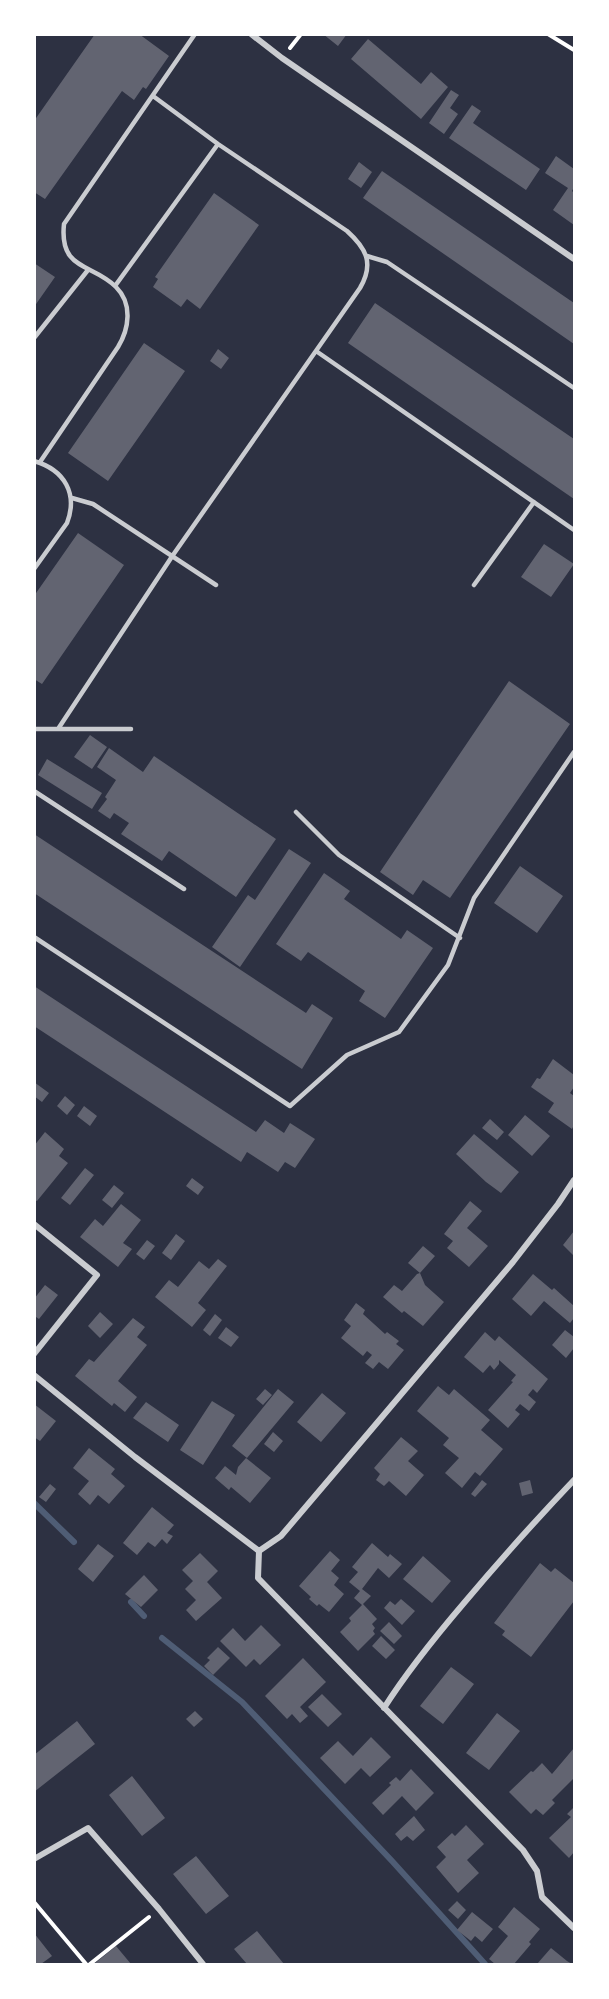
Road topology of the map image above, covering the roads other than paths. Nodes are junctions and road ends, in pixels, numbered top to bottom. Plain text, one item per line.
1 (195, 34) edge
2 (251, 34) edge
3 (153, 96) junction
4 (218, 144) junction
5 (366, 256) junction
6 (574, 259) edge
7 (88, 270) junction
8 (115, 286) junction
9 (34, 338) edge
10 (316, 351) junction
11 (574, 388) edge
12 (37, 462) edge
13 (72, 498) junction
14 (534, 502) junction
15 (574, 530) edge
16 (173, 555) junction
17 (34, 569) edge
18 (216, 585) dead end
19 (474, 585) dead end
20 (34, 729) edge
21 (58, 729) junction
22 (131, 729) dead end
23 (574, 752) edge
24 (34, 791) edge
25 (296, 812) dead end
26 (184, 889) dead end
27 (34, 937) edge
28 (460, 938) junction
29 (574, 1180) edge
30 (34, 1224) edge
31 (34, 1354) edge
32 (34, 1375) edge
33 (574, 1480) edge
34 (259, 1551) junction
35 (384, 1708) junction
36 (34, 1858) edge
37 (574, 1928) edge
38 (203, 1965) edge

1 - 3 lane
2 - 6 street
3 - 4 lane
3 - 7 lane
4 - 5 lane
4 - 8 lane
5 - 10 lane
5 - 11 lane
7 - 8 lane
7 - 9 lane
8 - 12 lane
10 - 14 lane
10 - 16 lane
12 - 13 lane
13 - 16 lane
13 - 17 lane
14 - 15 lane
14 - 19 lane
16 - 18 lane
16 - 21 lane
20 - 21 lane
21 - 22 lane
23 - 28 lane
24 - 26 lane
25 - 28 lane
27 - 28 lane
29 - 34 street
30 - 31 street
32 - 34 street
33 - 35 street
34 - 35 street
35 - 37 street
36 - 38 street

